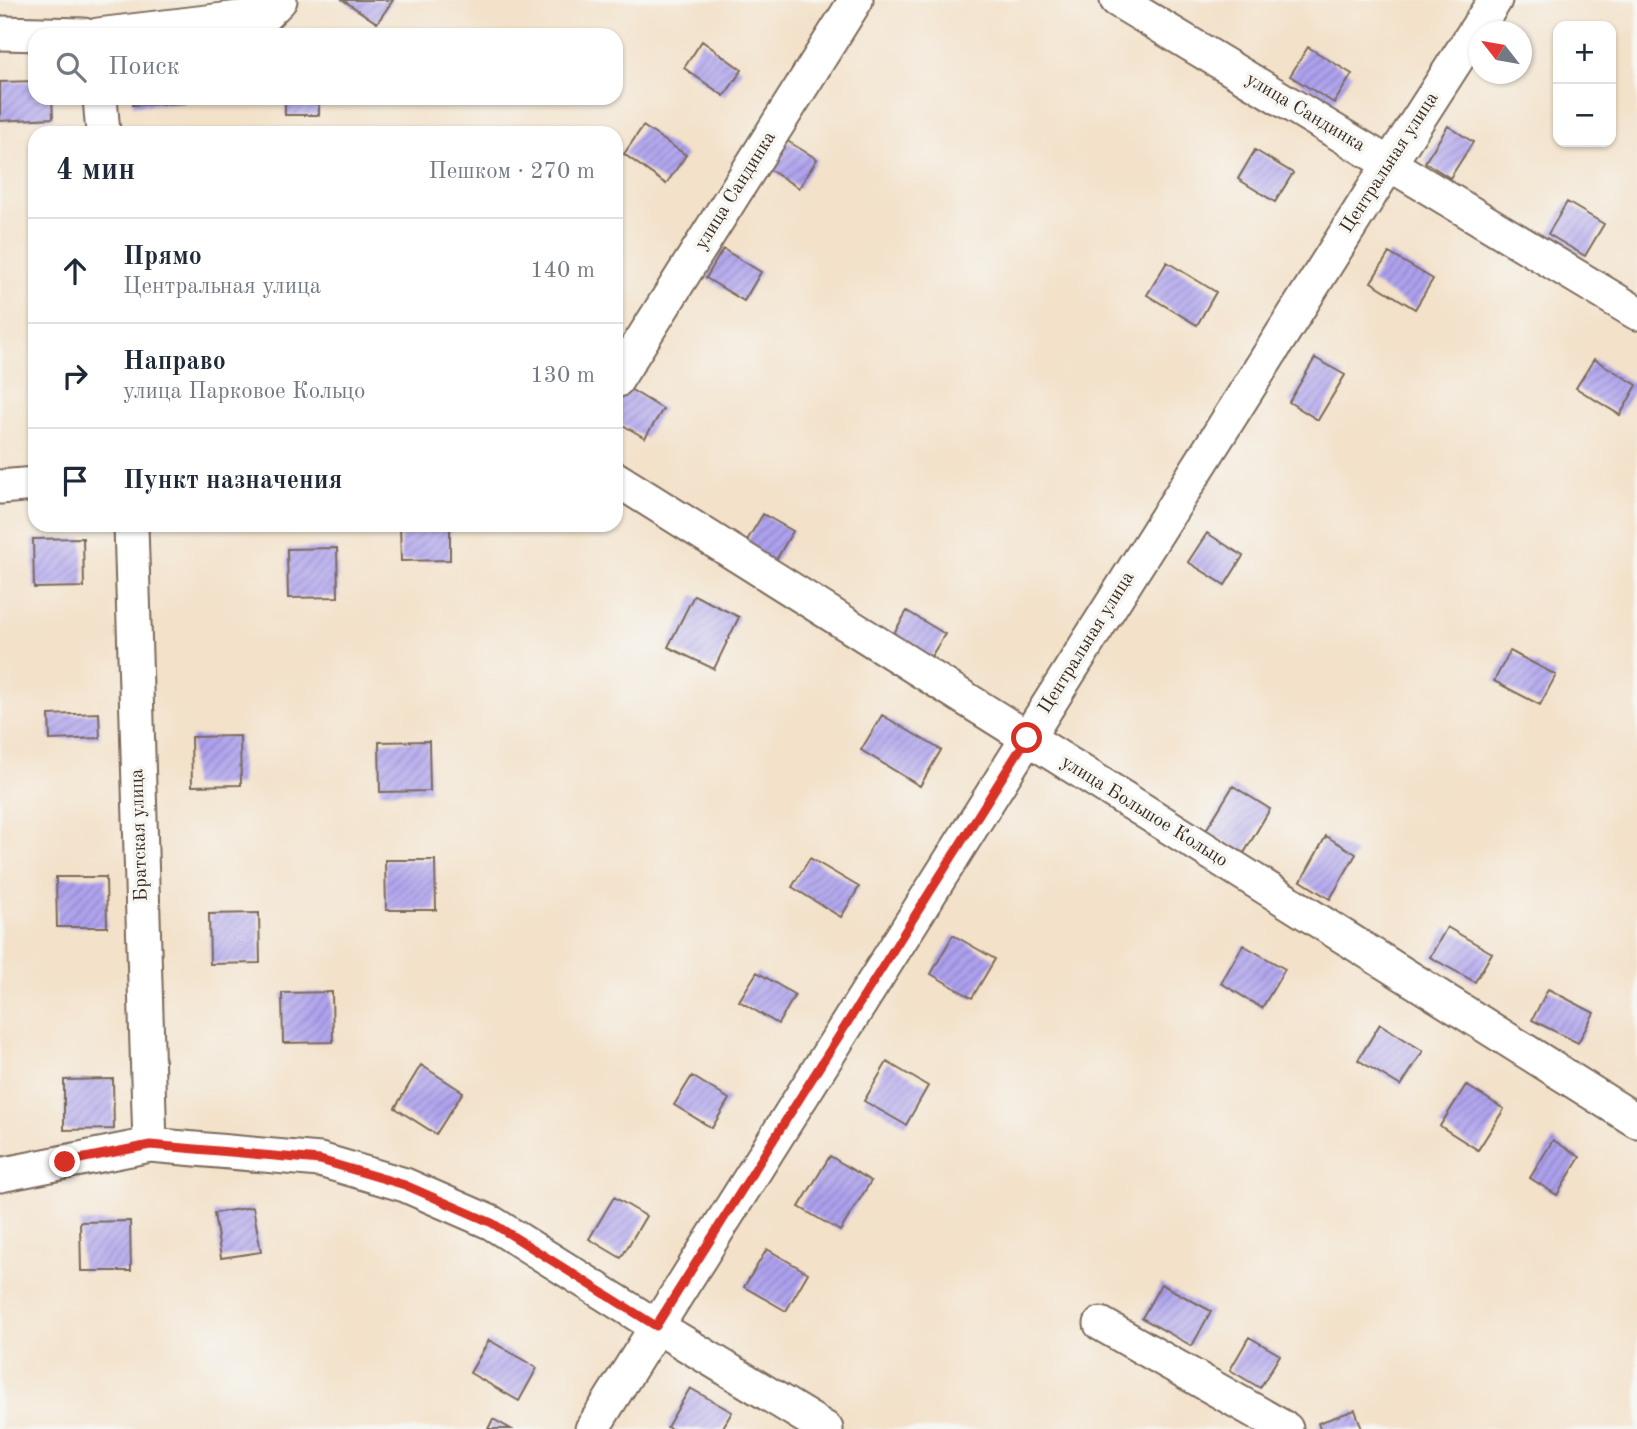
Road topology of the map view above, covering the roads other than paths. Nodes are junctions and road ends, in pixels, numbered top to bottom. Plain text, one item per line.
1 (280, 0) edge
2 (856, 0) edge
3 (1117, 0) edge
4 (1495, 0) edge
5 (156, 28) edge
6 (0, 33) edge
7 (28, 34) edge
8 (101, 105) edge
9 (102, 126) edge
10 (1390, 163) junction
11 (1637, 313) edge
12 (623, 370) edge
13 (623, 483) edge
14 (28, 485) edge
15 (0, 487) edge
16 (131, 532) edge
17 (1027, 738) junction
18 (1637, 1121) edge
19 (150, 1145) junction
20 (0, 1175) edge
21 (1101, 1324) dead end
22 (656, 1326) junction
23 (592, 1429) edge
24 (826, 1429) edge
25 (1286, 1429) edge

1 - 5 street
2 - 12 street, улица Сандинка
3 - 10 street, улица Сандинка
4 - 10 street, Центральная улица
6 - 7 street
8 - 9 street
10 - 11 street, улица Сандинка
10 - 17 street, Центральная улица
13 - 17 street, улица Большое Кольцо
14 - 15 street
16 - 19 street, Братская улица
17 - 18 street, улица Большое Кольцо
17 - 22 street, Центральная улица
19 - 20 street
19 - 22 street
21 - 25 street
22 - 23 street, Центральная улица
22 - 24 street

